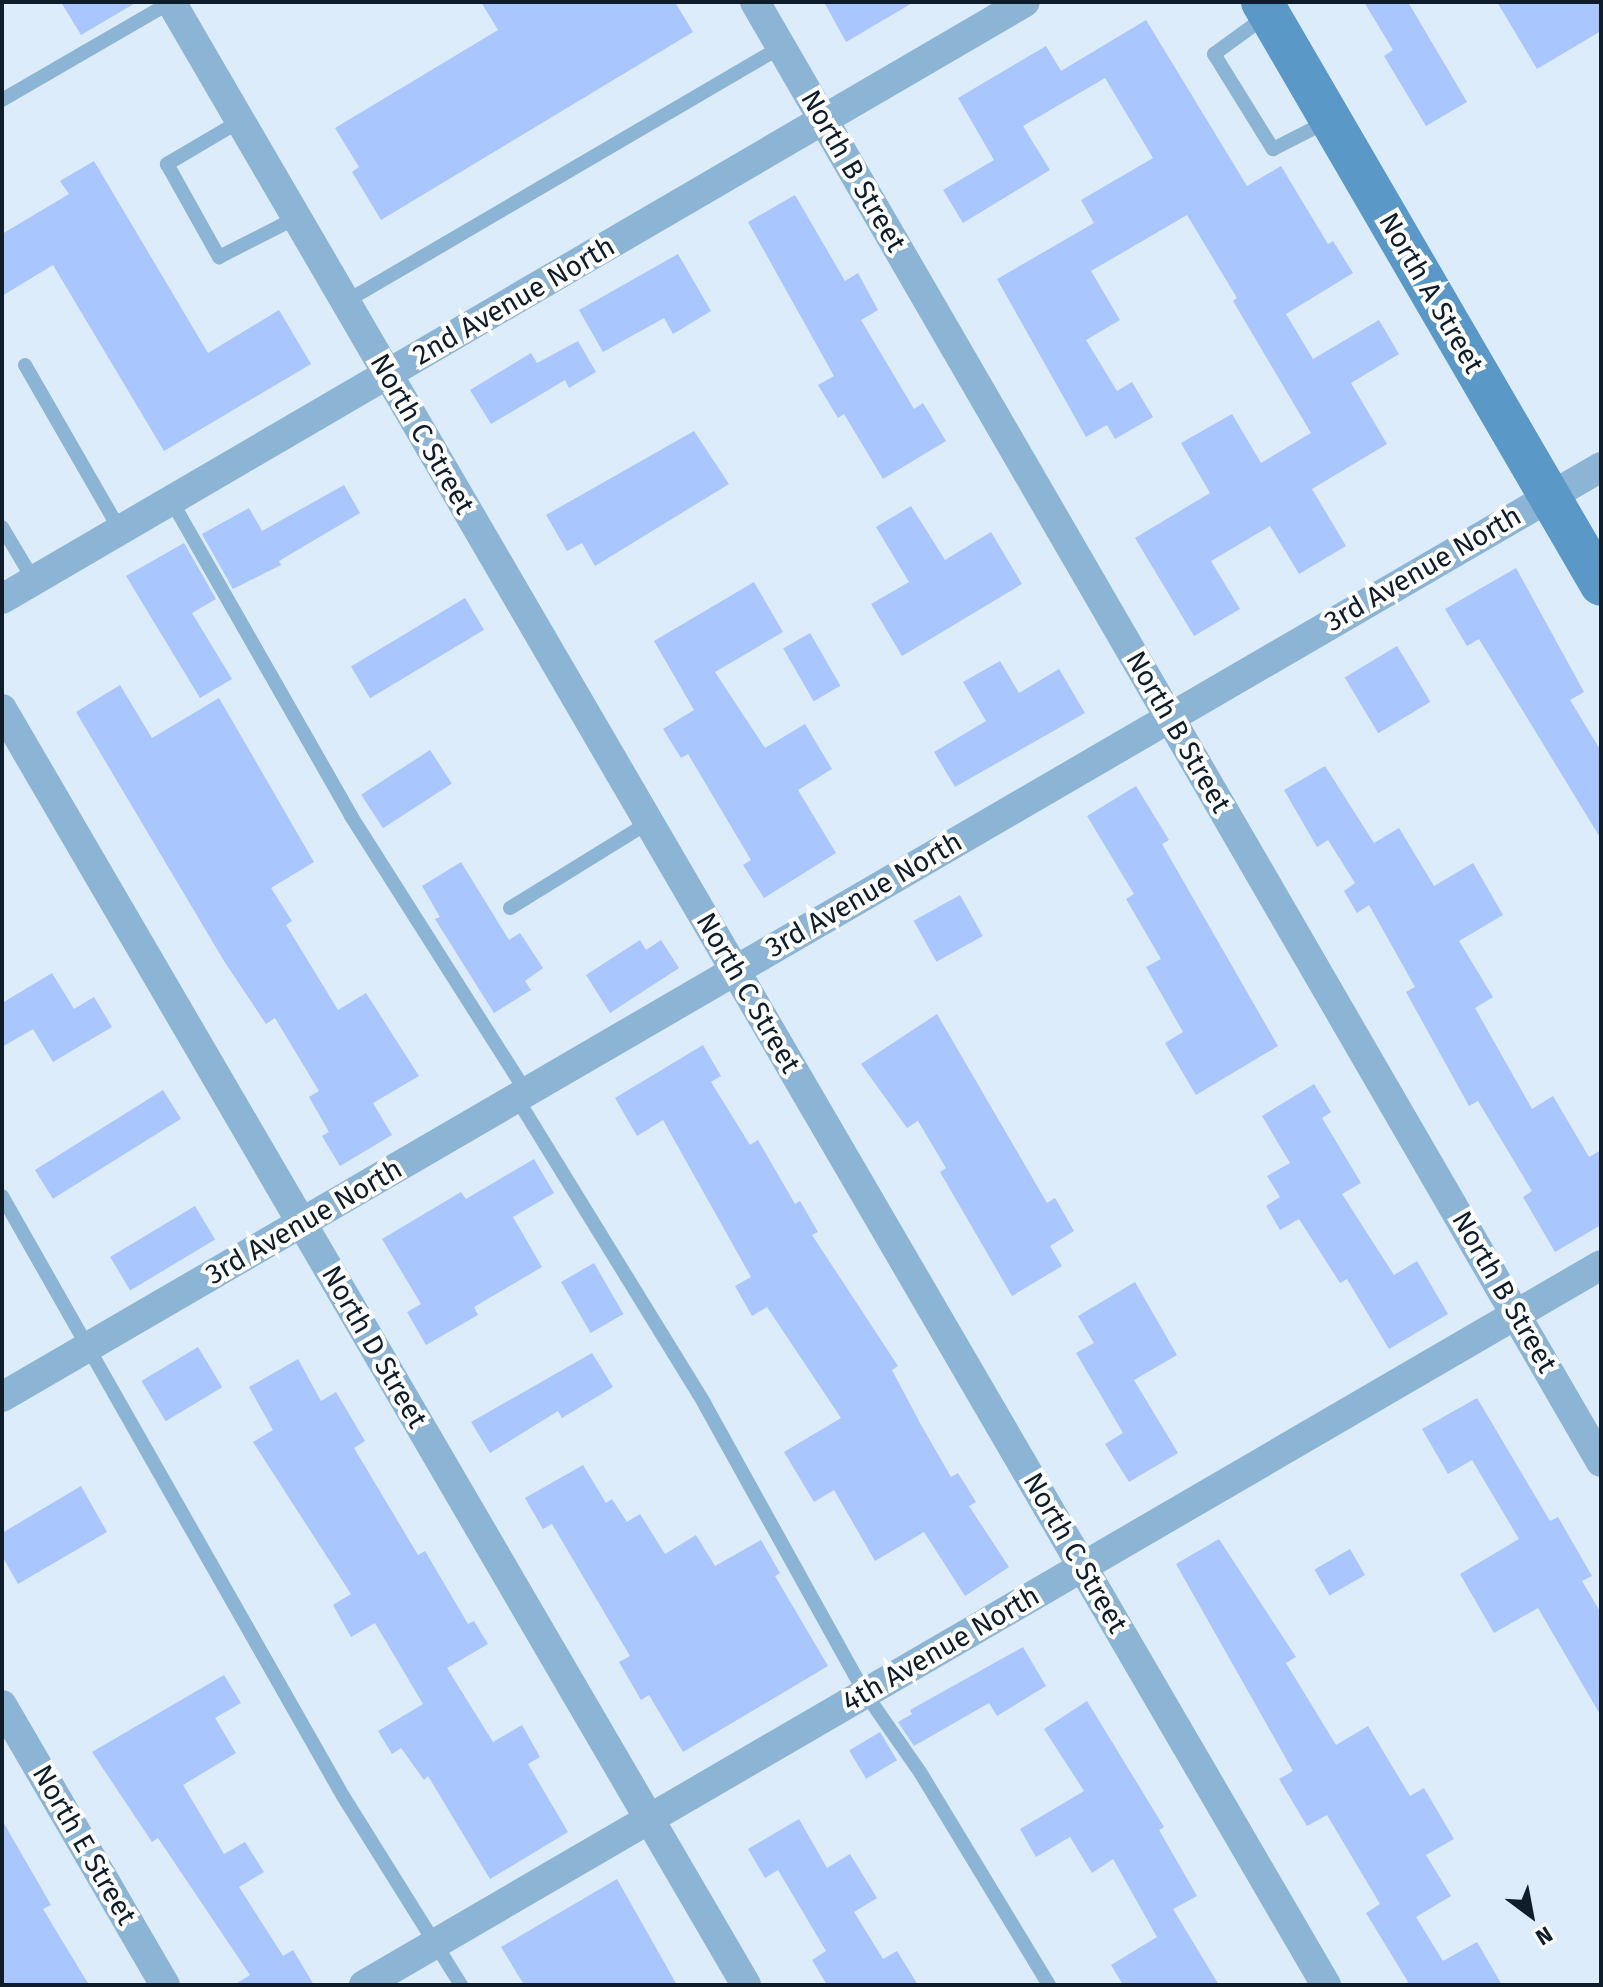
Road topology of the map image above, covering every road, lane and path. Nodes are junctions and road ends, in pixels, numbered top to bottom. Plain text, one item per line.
1 (171, 2) edge
2 (755, 2) edge
3 (1025, 2) edge
4 (1265, 8) edge
5 (781, 47) junction
6 (2, 100) edge
7 (1331, 120) junction
8 (240, 121) junction
9 (824, 121) junction
10 (296, 218) junction
11 (345, 302) junction
12 (25, 365) dead end
13 (388, 374) junction
14 (1601, 467) edge
15 (1549, 496) junction
16 (171, 500) junction
17 (2, 527) edge
18 (120, 530) junction
19 (34, 581) junction
20 (1601, 585) edge
21 (2, 599) edge
22 (2, 709) edge
23 (1170, 717) junction
24 (649, 822) junction
25 (510, 908) dead end
26 (735, 970) junction
27 (521, 1095) junction
28 (2, 1196) edge
29 (301, 1223) junction
30 (1601, 1265) edge
31 (1516, 1314) junction
32 (89, 1347) junction
33 (2, 1397) edge
34 (1601, 1462) edge
35 (1082, 1566) junction
36 (865, 1693) junction
37 (2, 1705) edge
38 (649, 1819) junction
39 (437, 1942) junction
40 (165, 1985) edge
41 (364, 1985) edge
42 (461, 1985) edge
43 (746, 1985) edge
44 (1049, 1985) edge
45 (1326, 1985) edge

1 - 6 lane
1 - 8 street, North C Street
2 - 5 street, North B Street
3 - 9 street, 2nd Avenue North
4 - 7 street, North A Street
4 - 7 lane
5 - 9 street, North B Street
5 - 11 lane
7 - 15 street, North A Street
8 - 10 street, North C Street
8 - 10 lane
9 - 13 street, 2nd Avenue North
9 - 23 street, North B Street
10 - 11 street, North C Street
11 - 13 street, North C Street
12 - 18 lane
13 - 16 street, 2nd Avenue North
13 - 24 street, North C Street
14 - 15 street, 3rd Avenue North
15 - 20 street, North A Street
15 - 23 street, 3rd Avenue North
16 - 18 street, 2nd Avenue North
16 - 27 lane
17 - 19 lane
18 - 19 street, 2nd Avenue North
19 - 21 street, 2nd Avenue North
22 - 29 street, North D Street
23 - 26 street, 3rd Avenue North
23 - 31 street, North B Street
24 - 25 lane
24 - 26 street, North C Street
26 - 27 street, 3rd Avenue North
26 - 35 street, North C Street
27 - 29 street, 3rd Avenue North
27 - 36 lane
28 - 32 lane
29 - 32 street, 3rd Avenue North
29 - 38 street, North D Street
30 - 31 street, 4th Avenue North
31 - 34 street, North B Street
31 - 35 street, 4th Avenue North
32 - 33 street, 3rd Avenue North
32 - 39 lane
35 - 36 street, 4th Avenue North
35 - 45 street, North C Street
36 - 38 street, 4th Avenue North
36 - 44 lane
37 - 40 street, North E Street
38 - 39 street, 4th Avenue North
38 - 43 street, North D Street
39 - 41 street, 4th Avenue North
39 - 42 lane

